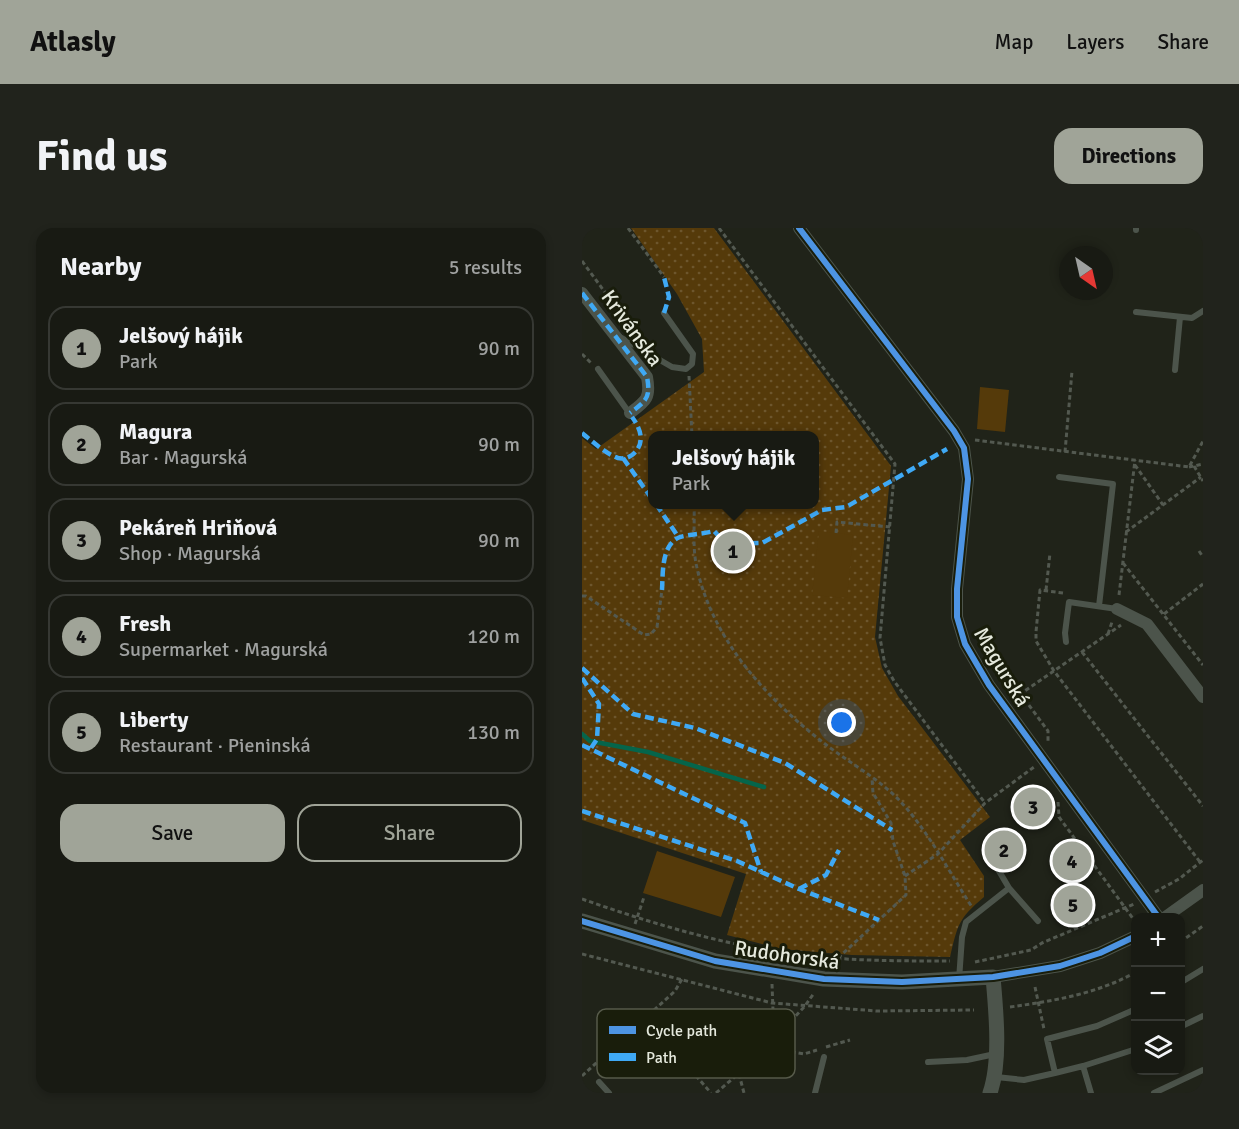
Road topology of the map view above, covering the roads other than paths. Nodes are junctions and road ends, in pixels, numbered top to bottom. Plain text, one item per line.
1 (799, 228) edge
2 (582, 293) edge
3 (1203, 311) edge
4 (1136, 312) dead end
5 (664, 313) dead end
6 (1180, 317) junction
7 (611, 332) junction
8 (598, 369) dead end
9 (1175, 370) dead end
10 (631, 415) joint
11 (1059, 477) dead end
12 (1099, 606) junction
13 (1117, 609) joint
14 (1066, 642) dead end
15 (1203, 697) edge
16 (986, 849) dead end
17 (1009, 888) junction
18 (1203, 890) edge
19 (1155, 913) edge
20 (1171, 913) edge
21 (582, 921) edge
22 (1038, 921) dead end
23 (1131, 938) edge
24 (1203, 969) edge
25 (993, 977) junction
26 (959, 980) junction
27 (1185, 980) edge
28 (1131, 1011) edge
29 (1203, 1016) edge
30 (1185, 1025) edge
31 (1131, 1051) edge
32 (995, 1054) junction
33 (824, 1057) dead end
34 (928, 1062) dead end
35 (1083, 1066) junction
36 (1203, 1070) edge
37 (1055, 1073) junction
38 (996, 1077) junction
39 (599, 1082) dead end
40 (609, 1093) edge
41 (815, 1093) edge
42 (990, 1093) edge
43 (1091, 1093) edge
44 (1154, 1093) edge

1 - 19 street, Magurská
2 - 7 street, Krivánska
3 - 6 lane
4 - 6 lane
5 - 7 lane
6 - 9 lane
7 - 10 street, Krivánska
8 - 10 lane
11 - 12 lane
12 - 13 lane
12 - 14 lane
13 - 15 street
16 - 17 lane
17 - 22 lane
17 - 26 lane
18 - 20 street
21 - 26 street, Rudohorská
23 - 25 street
24 - 27 lane
25 - 26 street, Rudohorská
25 - 32 street
28 - 37 lane
29 - 30 lane
31 - 35 lane
32 - 34 lane
32 - 38 street
33 - 41 lane
35 - 37 lane
35 - 43 lane
36 - 44 lane
37 - 38 lane
38 - 42 street
39 - 40 lane

